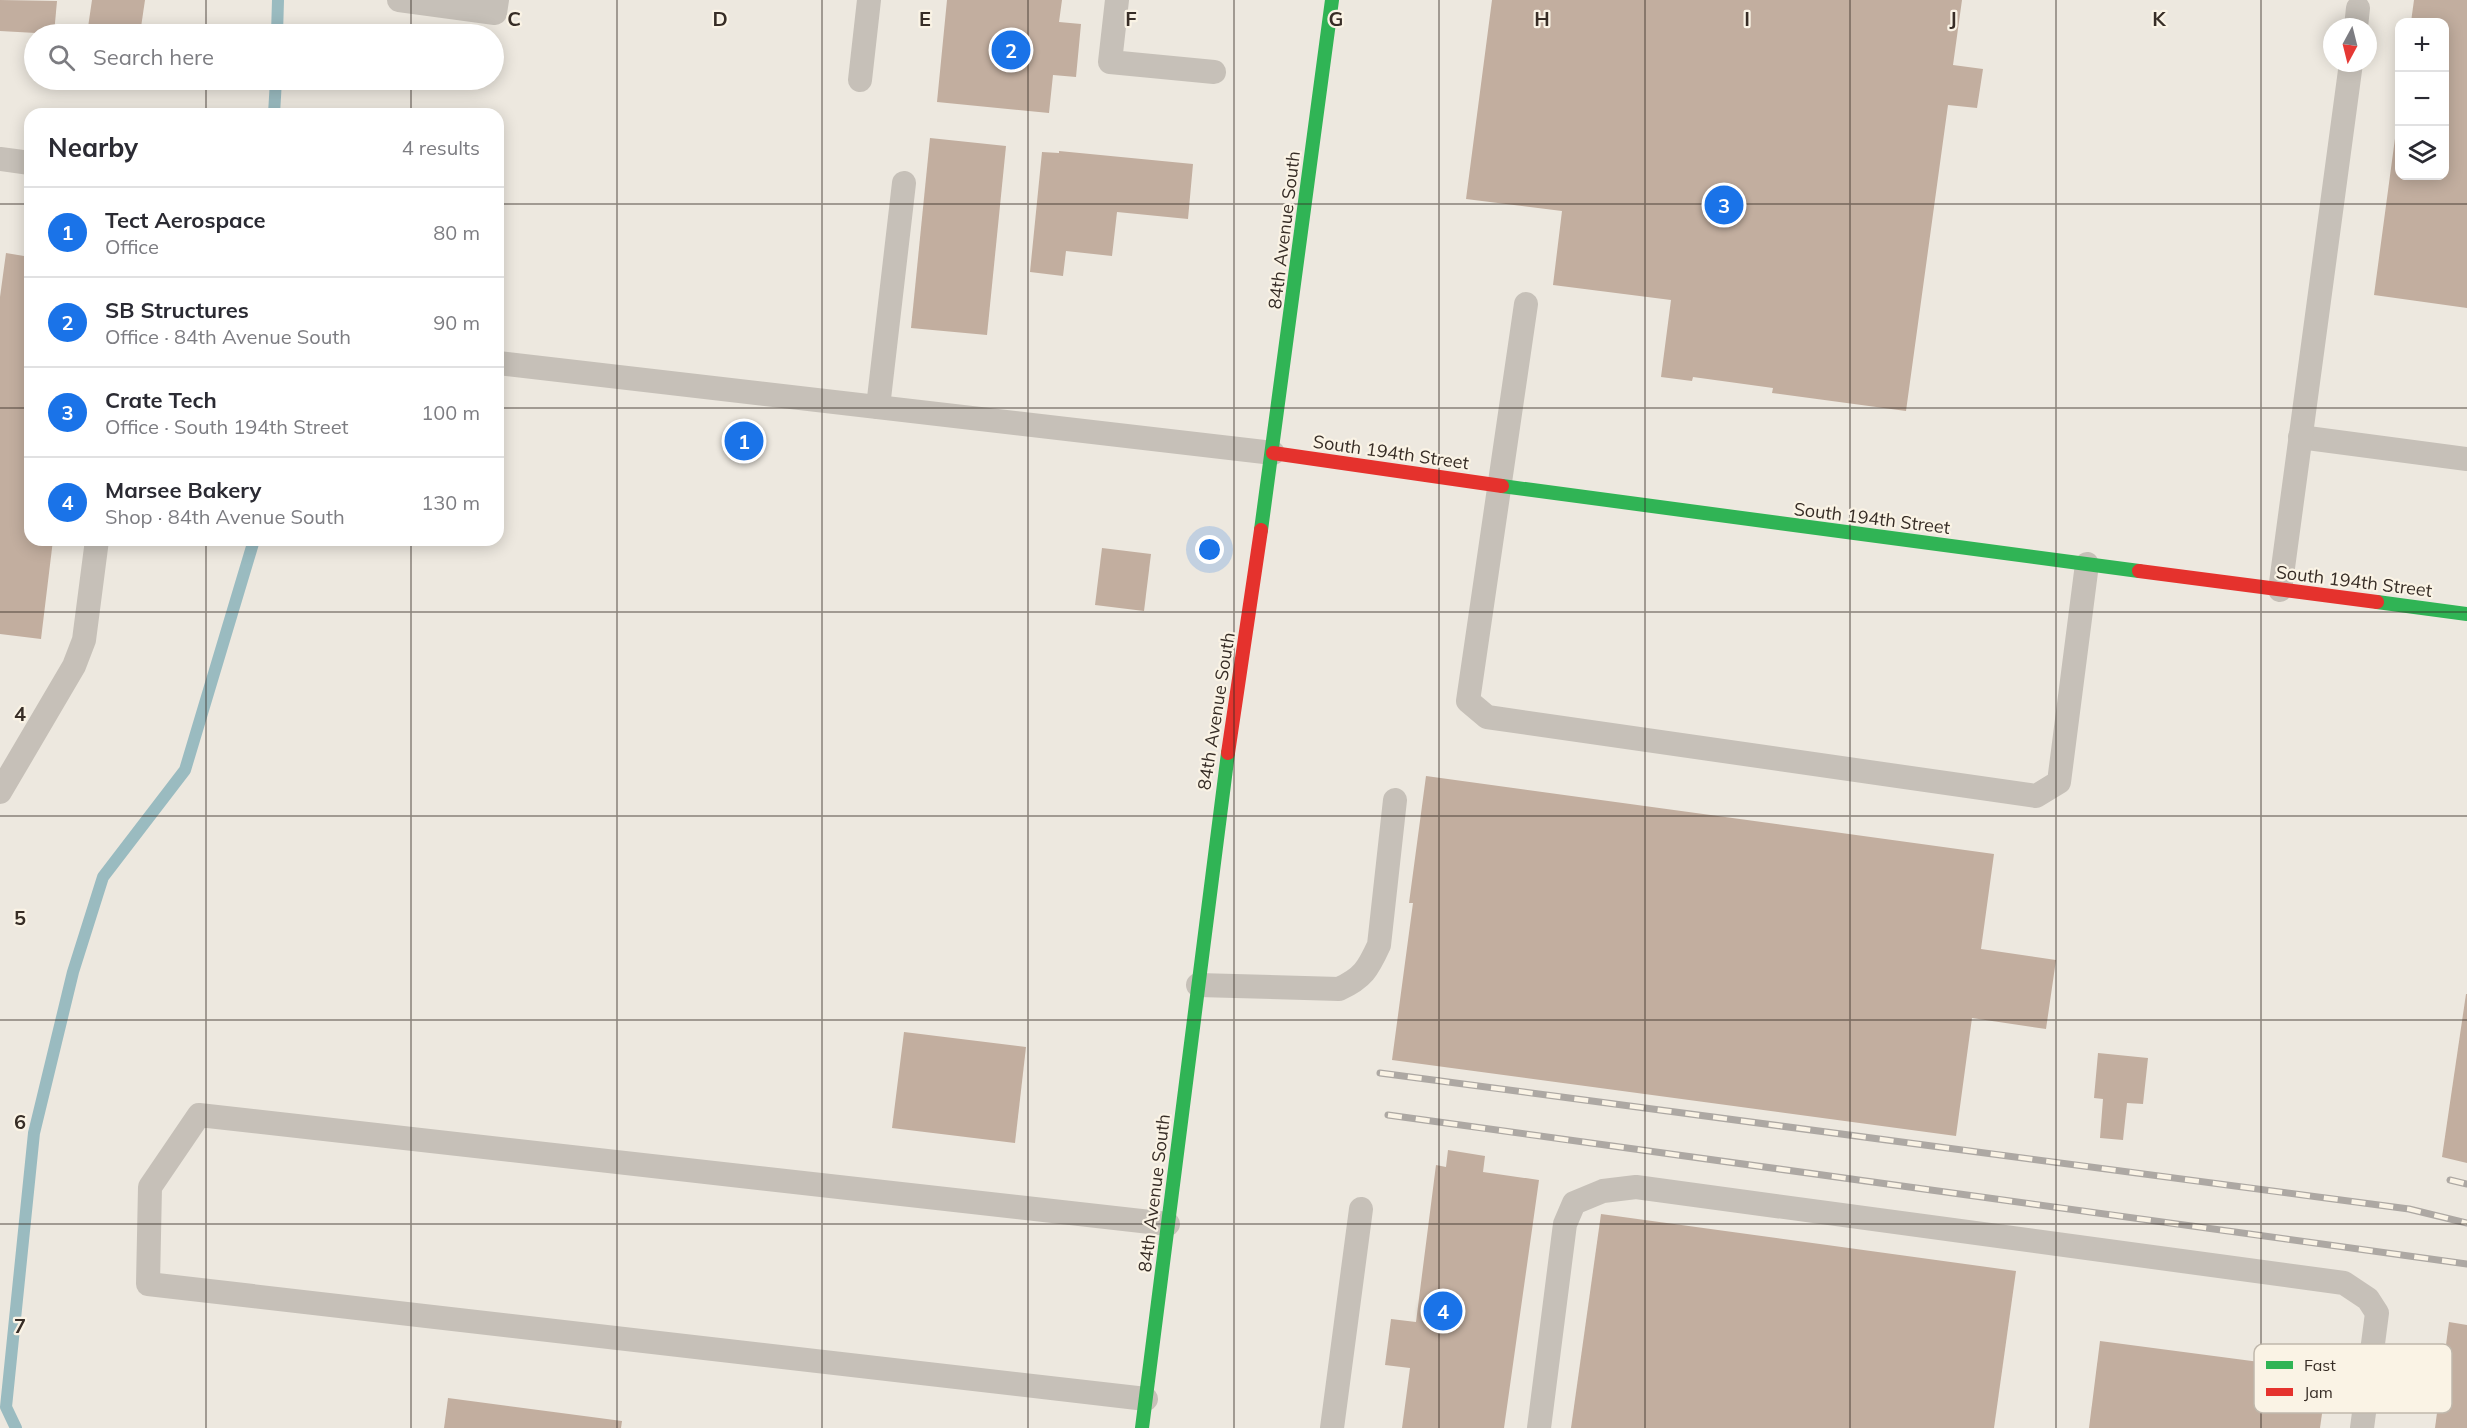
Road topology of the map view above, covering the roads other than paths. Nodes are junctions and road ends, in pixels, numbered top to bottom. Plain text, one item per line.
1 (399, 0) edge
2 (497, 0) edge
3 (869, 0) edge
4 (1117, 0) edge
5 (1332, 0) edge
6 (1214, 72) dead end
7 (2350, 72) edge
8 (860, 80) dead end
9 (0, 159) edge
10 (24, 162) edge
11 (903, 183) dead end
12 (1526, 304) dead end
13 (504, 364) edge
14 (878, 407) junction
15 (2300, 436) junction
16 (1273, 453) junction
17 (2467, 459) edge
18 (1499, 486) junction
19 (96, 546) edge
20 (2087, 564) junction
21 (2280, 590) junction
22 (2467, 614) edge
23 (0, 792) edge
24 (1395, 800) dead end
25 (1198, 985) junction
26 (1361, 1209) dead end
27 (1168, 1224) junction
28 (2373, 1344) edge
29 (1146, 1399) junction
30 (2364, 1413) edge
31 (1142, 1428) edge
32 (1332, 1428) edge
33 (1539, 1428) edge
34 (2362, 1428) edge

1 - 2 lane
3 - 8 lane
4 - 6 lane
5 - 16 main road, 84th Avenue South
7 - 15 lane
9 - 10 lane
11 - 14 lane
12 - 18 lane
13 - 14 lane
14 - 16 lane
15 - 17 lane
15 - 21 lane
16 - 18 main road, South 194th Street
16 - 25 main road, 84th Avenue South
18 - 20 main road, South 194th Street
18 - 20 lane
19 - 23 lane
20 - 21 main road, South 194th Street
21 - 22 main road, South 194th Street
24 - 25 lane
25 - 27 main road, 84th Avenue South
26 - 32 lane
27 - 29 main road, 84th Avenue South
27 - 29 lane
28 - 33 lane
29 - 31 main road, 84th Avenue South
30 - 34 lane

